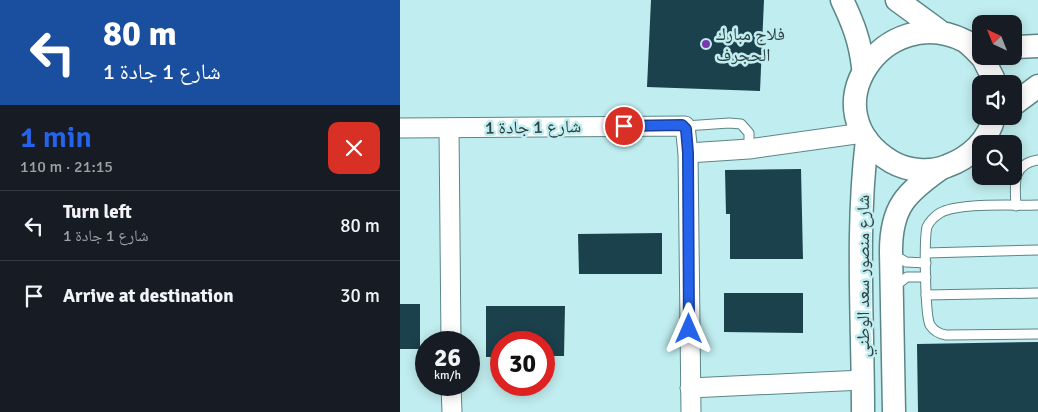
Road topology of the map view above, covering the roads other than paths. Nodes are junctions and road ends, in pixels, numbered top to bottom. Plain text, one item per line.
1 (842, 0) edge
2 (896, 0) edge
3 (938, 30) junction
4 (972, 45) edge
5 (1038, 46) edge
6 (1022, 47) edge
7 (863, 67) junction
8 (1038, 86) edge
9 (1022, 98) edge
10 (991, 125) edge
11 (684, 126) junction
12 (400, 128) edge
13 (449, 128) junction
14 (865, 137) junction
15 (749, 149) junction
16 (688, 153) junction
17 (1038, 160) edge
18 (940, 169) junction
19 (1038, 205) edge
20 (1016, 206) junction
21 (1038, 250) edge
22 (891, 252) junction
23 (926, 253) junction
24 (926, 263) junction
25 (926, 277) junction
26 (892, 289) junction
27 (1038, 293) edge
28 (926, 295) junction
29 (451, 331) edge
30 (1038, 334) edge
31 (863, 380) junction
32 (690, 388) junction
33 (452, 396) edge
34 (452, 412) edge
35 (691, 412) edge
36 (863, 412) edge
37 (894, 412) edge

1 - 7 street
2 - 3 street
3 - 4 street
3 - 7 street
5 - 6 street
7 - 14 street
8 - 9 street
10 - 18 street
11 - 13 street, شارع 1 جادة 1
11 - 15 lane
11 - 16 street
12 - 13 street, شارع 1 جادة 1
13 - 29 street
14 - 15 street
14 - 18 street
14 - 31 street, شارع منصور سعد الوطني
15 - 16 street
16 - 32 street
17 - 20 lane
18 - 22 street, شارع منصور سعد الوطني
19 - 20 lane
20 - 23 lane
21 - 23 lane
22 - 24 lane
22 - 26 street, شارع منصور سعد الوطني
23 - 24 lane
24 - 25 lane
25 - 26 lane
25 - 28 lane
26 - 37 street, شارع منصور سعد الوطني
27 - 28 lane
28 - 30 lane
31 - 32 street
31 - 36 street, شارع منصور سعد الوطني
32 - 35 street
33 - 34 street

